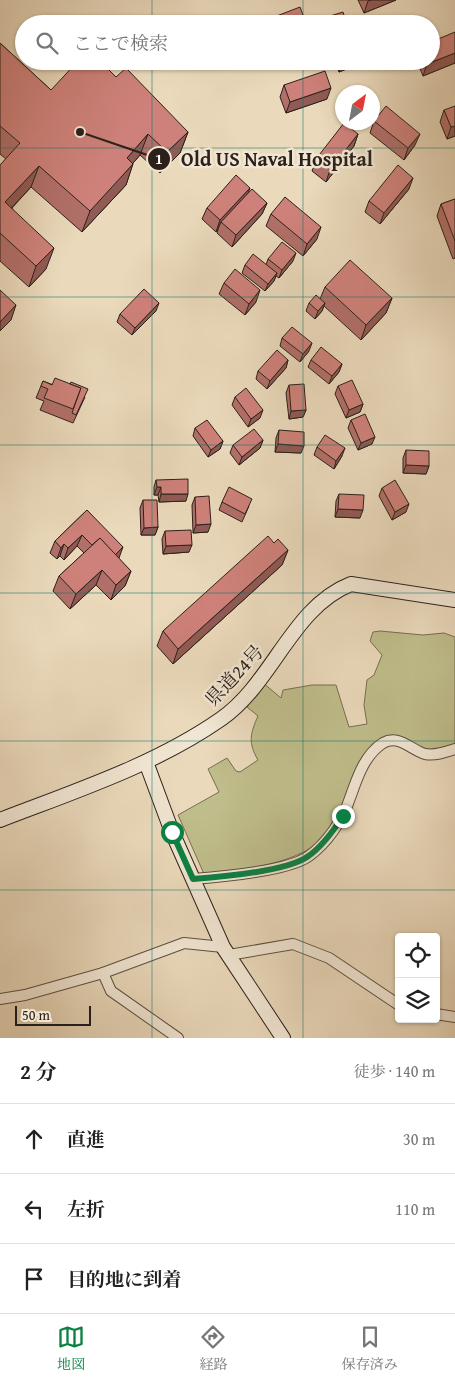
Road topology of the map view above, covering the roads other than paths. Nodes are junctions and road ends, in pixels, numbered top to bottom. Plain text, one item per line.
1 (455, 600) edge
2 (455, 749) edge
3 (146, 762) junction
4 (0, 820) edge
5 (193, 879) junction
6 (226, 951) junction
7 (103, 973) junction
8 (0, 999) edge
9 (395, 1002) edge
10 (440, 1015) edge
11 (455, 1017) edge
12 (178, 1038) edge
13 (283, 1038) edge

1 - 3 main road, 県道24号
2 - 5 street
3 - 4 main road, 県道24号
3 - 5 main road
5 - 6 main road
6 - 7 street
6 - 9 street
6 - 13 main road
7 - 8 street
7 - 12 street
10 - 11 street

